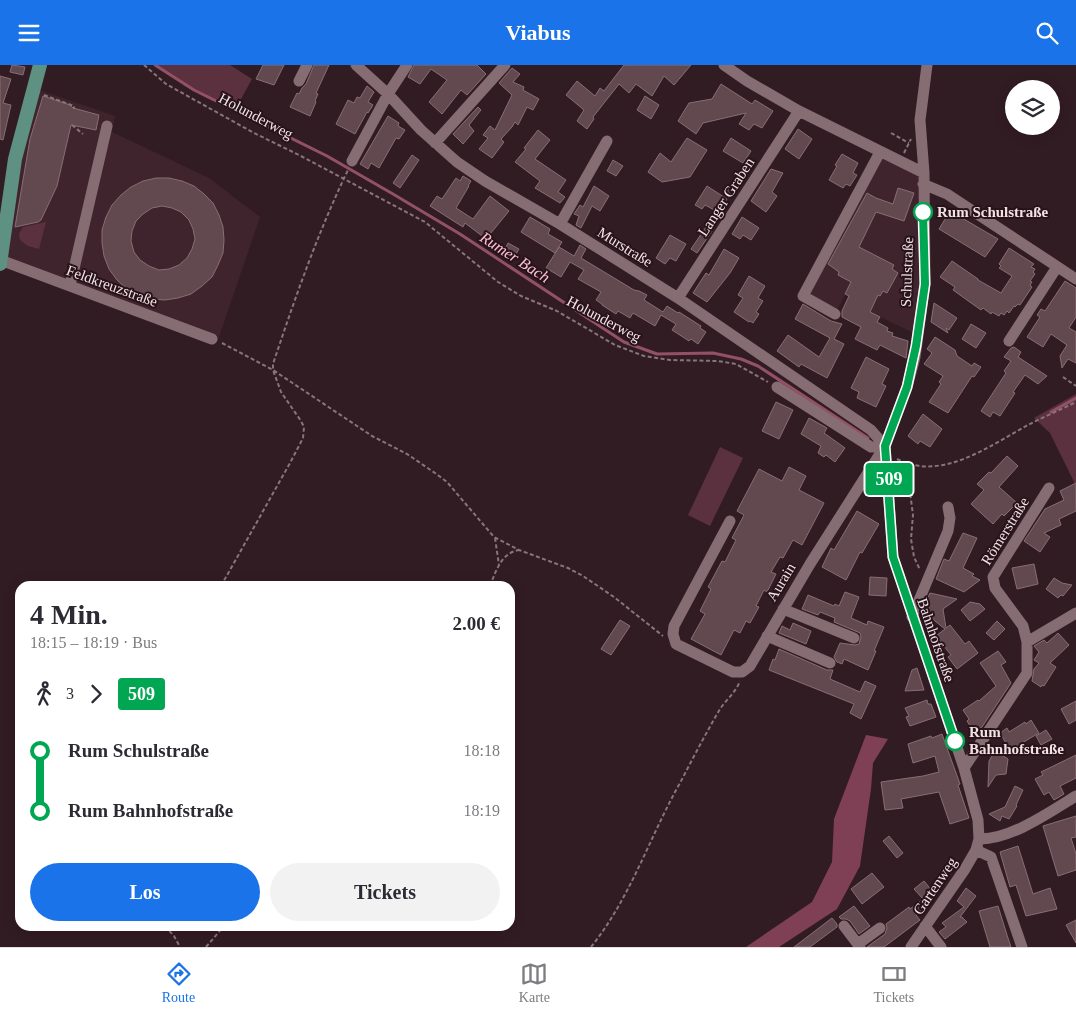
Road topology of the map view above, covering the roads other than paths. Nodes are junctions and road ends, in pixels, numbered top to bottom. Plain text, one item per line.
1 (40, 65) edge
2 (307, 65) edge
3 (356, 65) edge
4 (407, 65) edge
5 (505, 65) edge
6 (724, 65) edge
7 (927, 65) edge
8 (299, 81) dead end
9 (388, 94) junction
10 (799, 111) junction
11 (107, 127) dead end
12 (607, 141) dead end
13 (435, 143) junction
14 (880, 151) junction
15 (349, 166) road end
16 (924, 178) junction
17 (560, 224) junction
18 (0, 262) edge
19 (1057, 267) junction
20 (1076, 279) edge
21 (70, 286) junction
22 (678, 298) junction
23 (835, 314) dead end
24 (212, 339) road end
25 (1009, 341) dead end
26 (777, 387) road end
27 (885, 446) junction
28 (1049, 488) dead end
29 (948, 507) dead end
30 (730, 521) dead end
31 (783, 609) junction
32 (1076, 613) edge
33 (912, 617) junction
34 (767, 635) junction
35 (854, 638) dead end
36 (1028, 642) junction
37 (830, 663) dead end
38 (964, 768) junction
39 (1076, 797) edge
40 (978, 844) junction
41 (844, 926) dead end
42 (925, 927) junction
43 (880, 928) dead end
44 (859, 946) edge
45 (911, 947) edge
46 (941, 947) edge
47 (1022, 947) edge

1 - 18 main road
2 - 8 street
3 - 9 street, Murstraße
4 - 9 street
5 - 13 street
6 - 10 street
7 - 16 street, Schulstraße
9 - 13 street, Murstraße
9 - 15 street
10 - 14 street
10 - 22 street, Langer Graben
11 - 21 street
12 - 17 street
13 - 17 street, Murstraße
14 - 16 street
14 - 23 street
16 - 19 street
16 - 27 street, Schulstraße
17 - 22 street, Murstraße
18 - 21 street, Feldkreuzstraße
19 - 20 street
19 - 25 street
21 - 24 street, Feldkreuzstraße
22 - 27 street, Murstraße
26 - 27 street
27 - 31 street, Aurain
27 - 33 street, Bahnhofstraße
28 - 36 street, Römerstraße
29 - 33 street
30 - 34 street, Aurain
31 - 34 street, Aurain
31 - 35 street
32 - 36 street
33 - 38 street, Bahnhofstraße
34 - 37 street
36 - 38 street, Römerstraße
38 - 40 street, Bahnhofstraße
39 - 40 street
40 - 42 street, Gartenweg
40 - 47 street
41 - 44 street
42 - 45 street, Gartenweg
42 - 46 street
43 - 44 street

